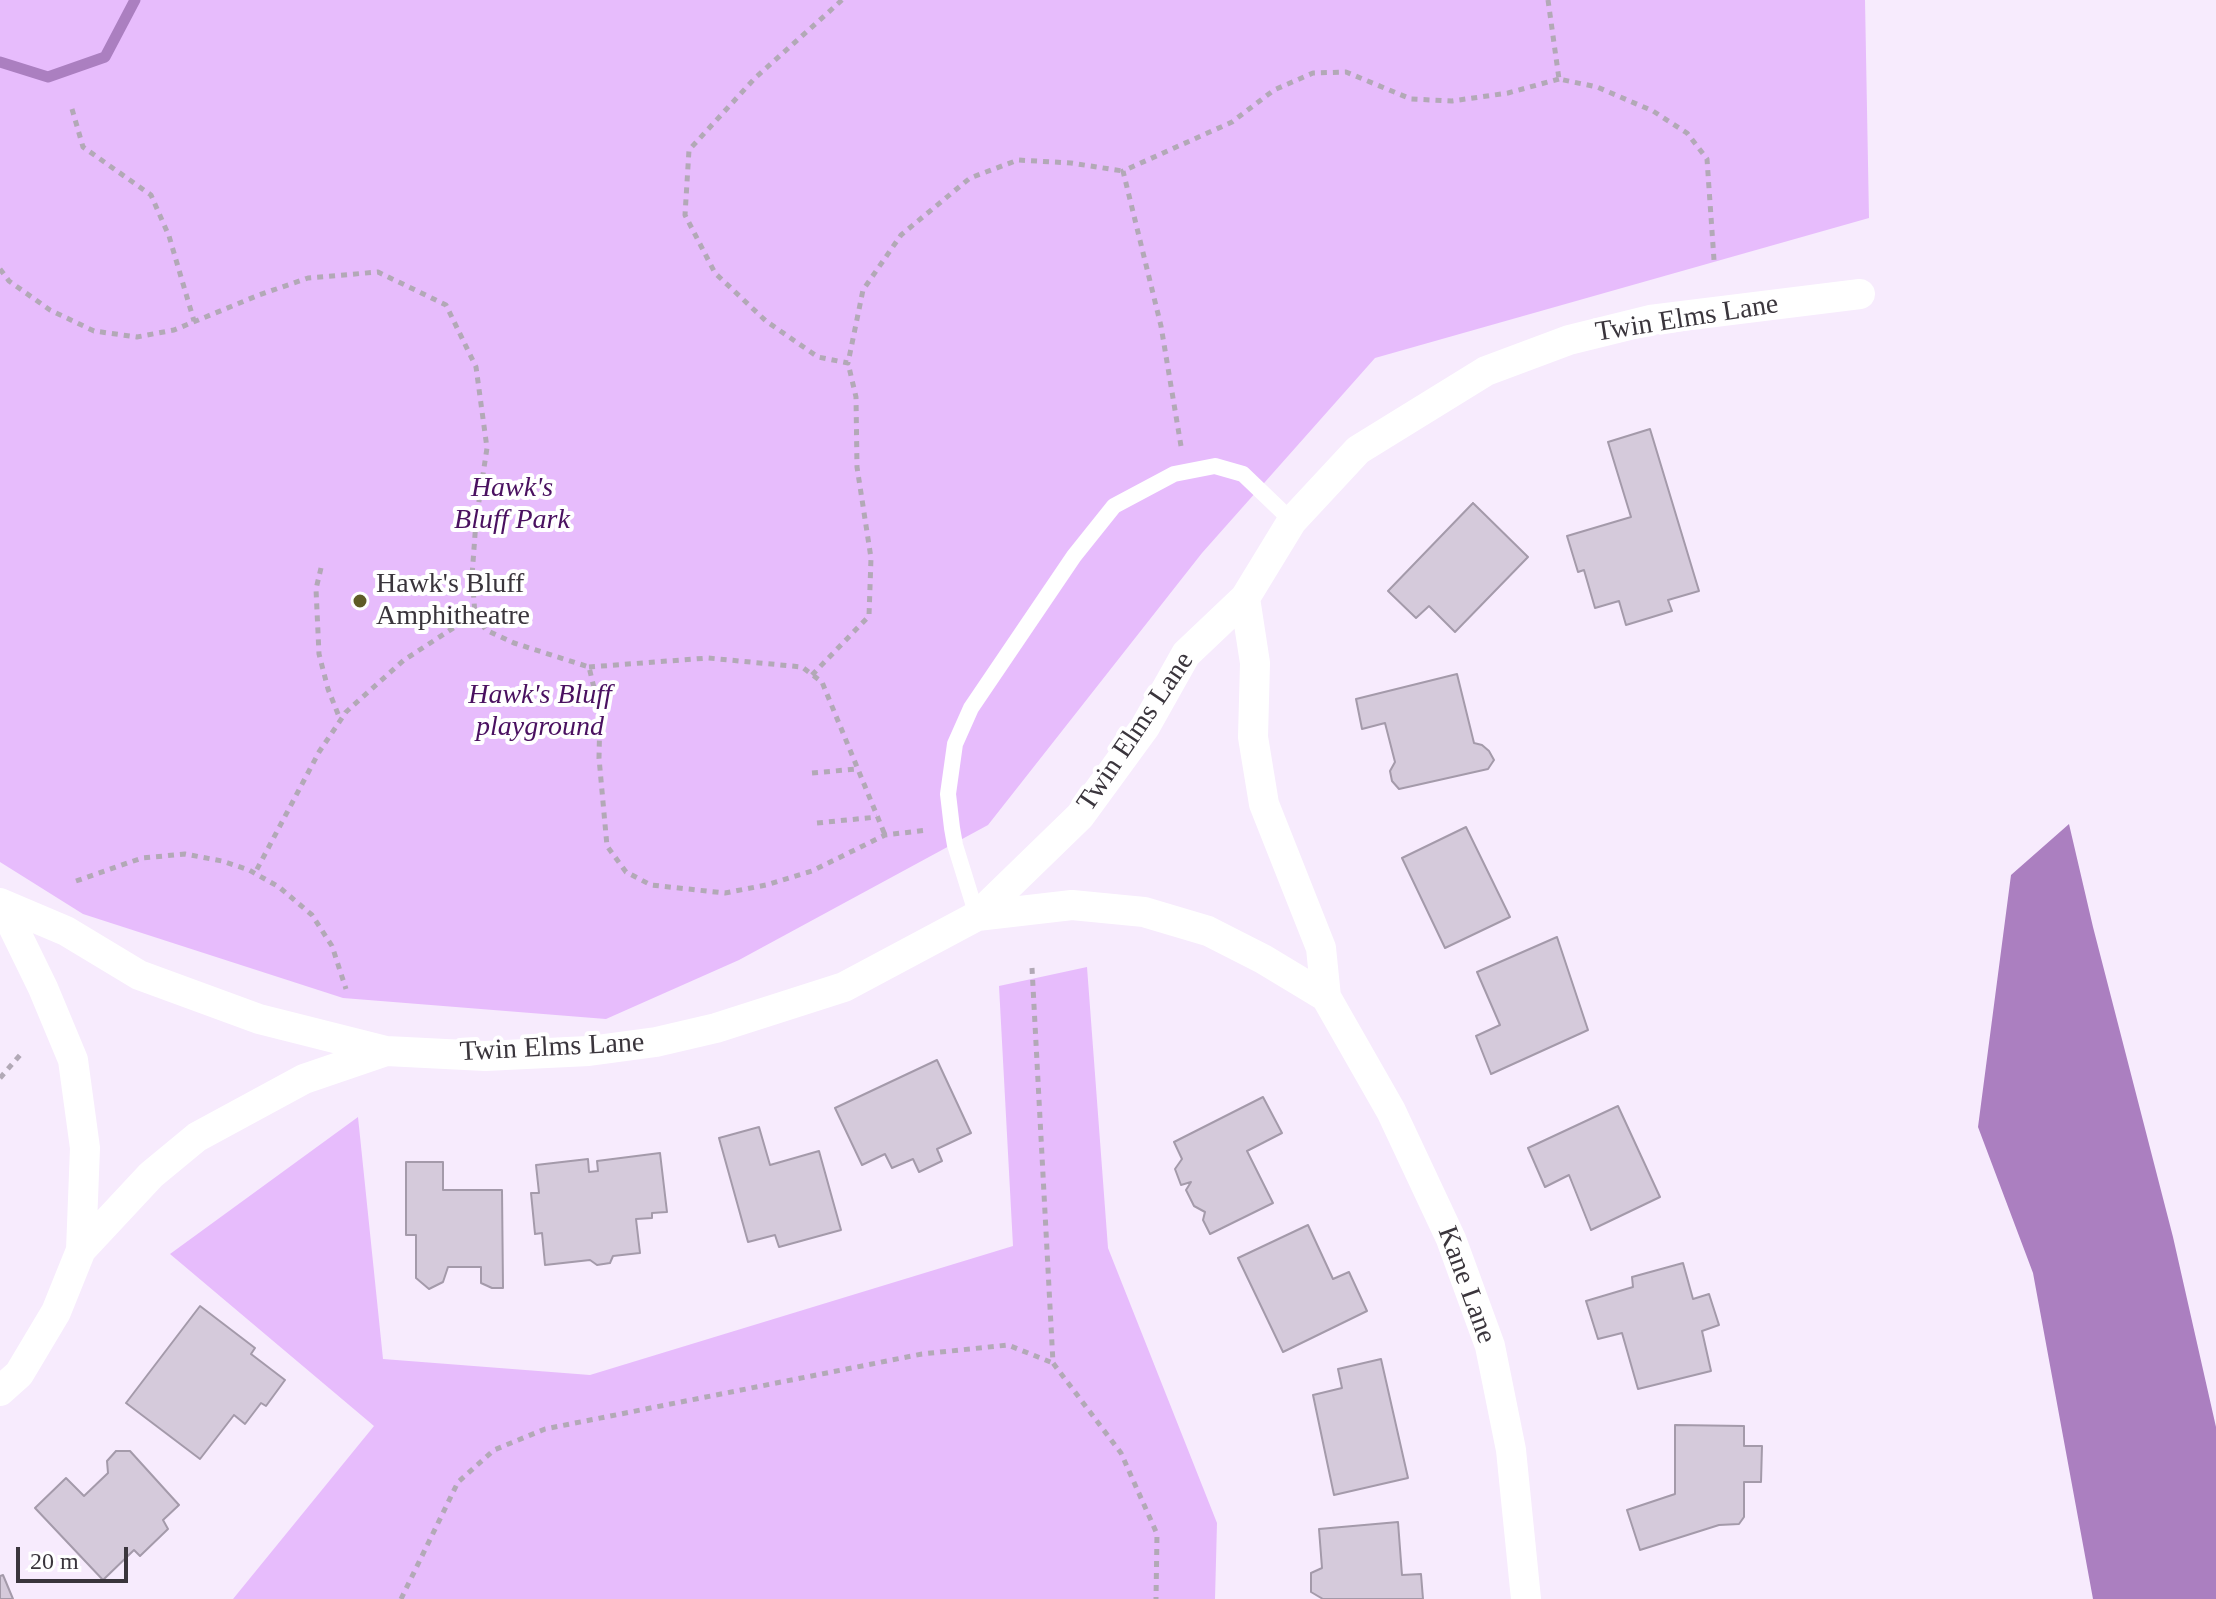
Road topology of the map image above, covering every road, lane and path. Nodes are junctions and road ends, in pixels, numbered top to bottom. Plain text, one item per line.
1 (842, 0) edge
2 (1548, 0) edge
3 (1559, 79) junction
4 (72, 109) dead end
5 (1123, 171) junction
6 (1714, 260) dead end
7 (0, 269) edge
8 (1860, 294) dead end
9 (194, 321) junction
10 (848, 363) junction
11 (1186, 472) junction
12 (1292, 521) junction
13 (321, 568) dead end
14 (1245, 598) junction
15 (475, 614) junction
16 (589, 667) junction
17 (812, 675) junction
18 (340, 720) junction
19 (857, 769) junction
20 (812, 773) dead end
21 (877, 817) junction
22 (817, 823) dead end
23 (952, 828) junction
24 (885, 835) junction
25 (255, 873) junction
26 (76, 881) dead end
27 (1, 903) edge
28 (977, 916) junction
29 (1032, 968) dead end
30 (346, 989) dead end
31 (1326, 997) junction
32 (386, 1051) junction
33 (21, 1054) dead end
34 (0, 1078) edge
35 (81, 1250) junction
36 (1053, 1363) junction
37 (0, 1391) edge
38 (401, 1599) edge
39 (1156, 1599) edge
40 (1526, 1599) edge

1 - 10 path
2 - 3 path
3 - 5 path
3 - 6 path
4 - 9 path
5 - 10 path
5 - 11 path
7 - 9 path
8 - 12 street, Twin Elms Lane
9 - 15 path
10 - 17 path
11 - 12 lane
11 - 23 lane
12 - 14 street, Twin Elms Lane
13 - 18 path
14 - 28 street, Twin Elms Lane
14 - 31 street, Kane Lane
15 - 16 path
15 - 18 path
16 - 17 path
16 - 24 path
17 - 19 path
18 - 25 path
19 - 20 path
19 - 21 path
21 - 22 path
21 - 24 path
23 - 24 path
23 - 28 lane
25 - 26 path
25 - 30 path
27 - 32 street, Twin Elms Lane
27 - 35 street
28 - 31 street, Kane Lane
28 - 32 street, Twin Elms Lane
29 - 36 path
31 - 40 street, Kane Lane
32 - 35 street
33 - 34 path
35 - 37 street
36 - 38 path
36 - 39 path

